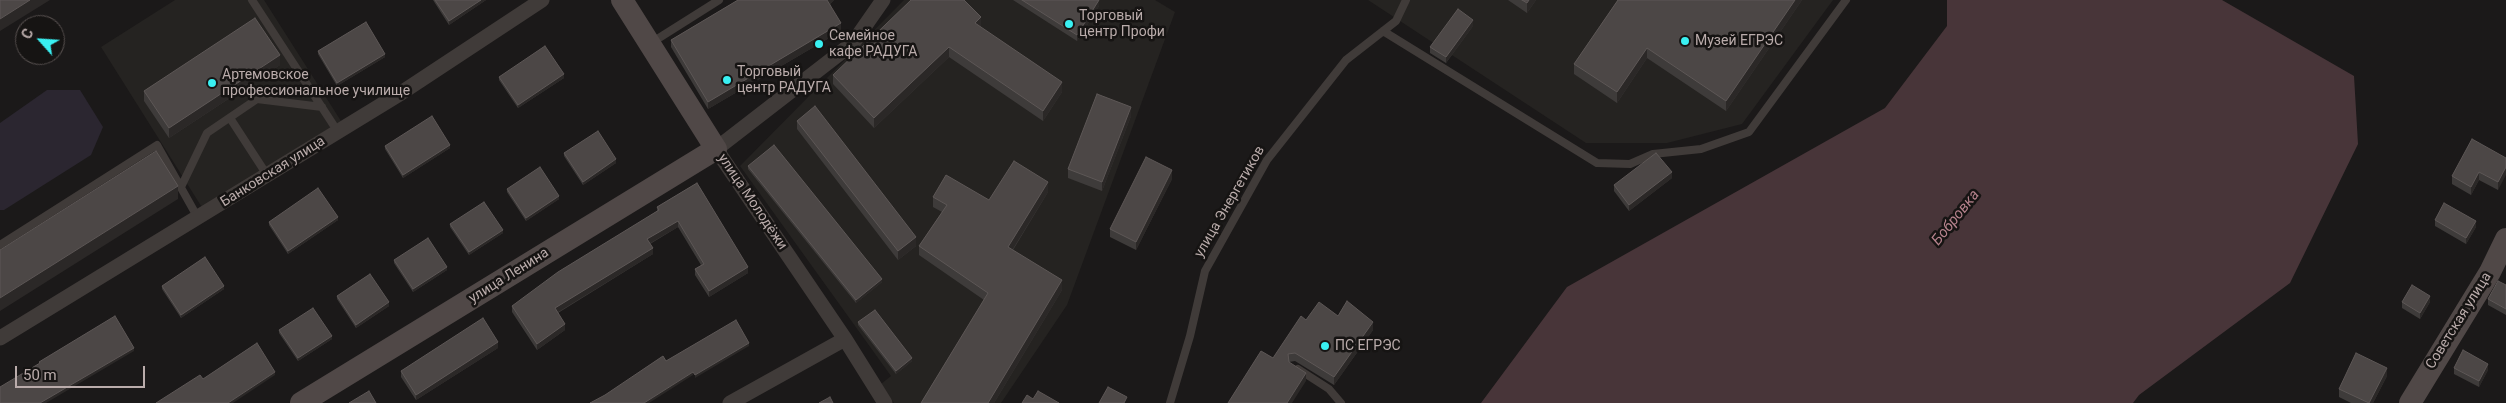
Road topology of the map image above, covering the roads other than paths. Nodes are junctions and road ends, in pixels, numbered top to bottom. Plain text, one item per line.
1 (252, 0) edge
2 (542, 0) edge
3 (622, 0) edge
4 (720, 0) edge
5 (883, 0) edge
6 (1406, 0) edge
7 (1846, 0) edge
8 (1383, 31) junction
9 (650, 44) junction
10 (322, 106) junction
11 (230, 118) junction
12 (338, 132) junction
13 (716, 149) junction
14 (267, 175) junction
15 (181, 187) junction
16 (198, 218) junction
17 (2506, 239) edge
18 (0, 245) edge
19 (0, 338) edge
20 (845, 339) junction
21 (1292, 366) edge
22 (302, 403) edge
23 (730, 403) edge
24 (885, 403) edge
25 (1170, 403) edge
26 (1341, 403) edge
27 (2410, 403) edge

1 - 10 lane
2 - 12 street, Банковская улица
3 - 9 street, улица Молодёжи
4 - 9 lane
5 - 13 street
6 - 8 lane, улица Энергетиков
7 - 8 lane
8 - 25 lane, улица Энергетиков
9 - 13 street, улица Молодёжи
10 - 11 lane
10 - 12 lane
11 - 14 lane
11 - 15 lane
12 - 14 street, Банковская улица
13 - 20 street, улица Молодёжи
13 - 22 street, улица Ленина
14 - 16 street, Банковская улица
15 - 16 lane
15 - 18 lane
16 - 19 street, Банковская улица
17 - 27 street, Советская улица
20 - 23 street
20 - 24 street, улица Молодёжи
21 - 26 lane

